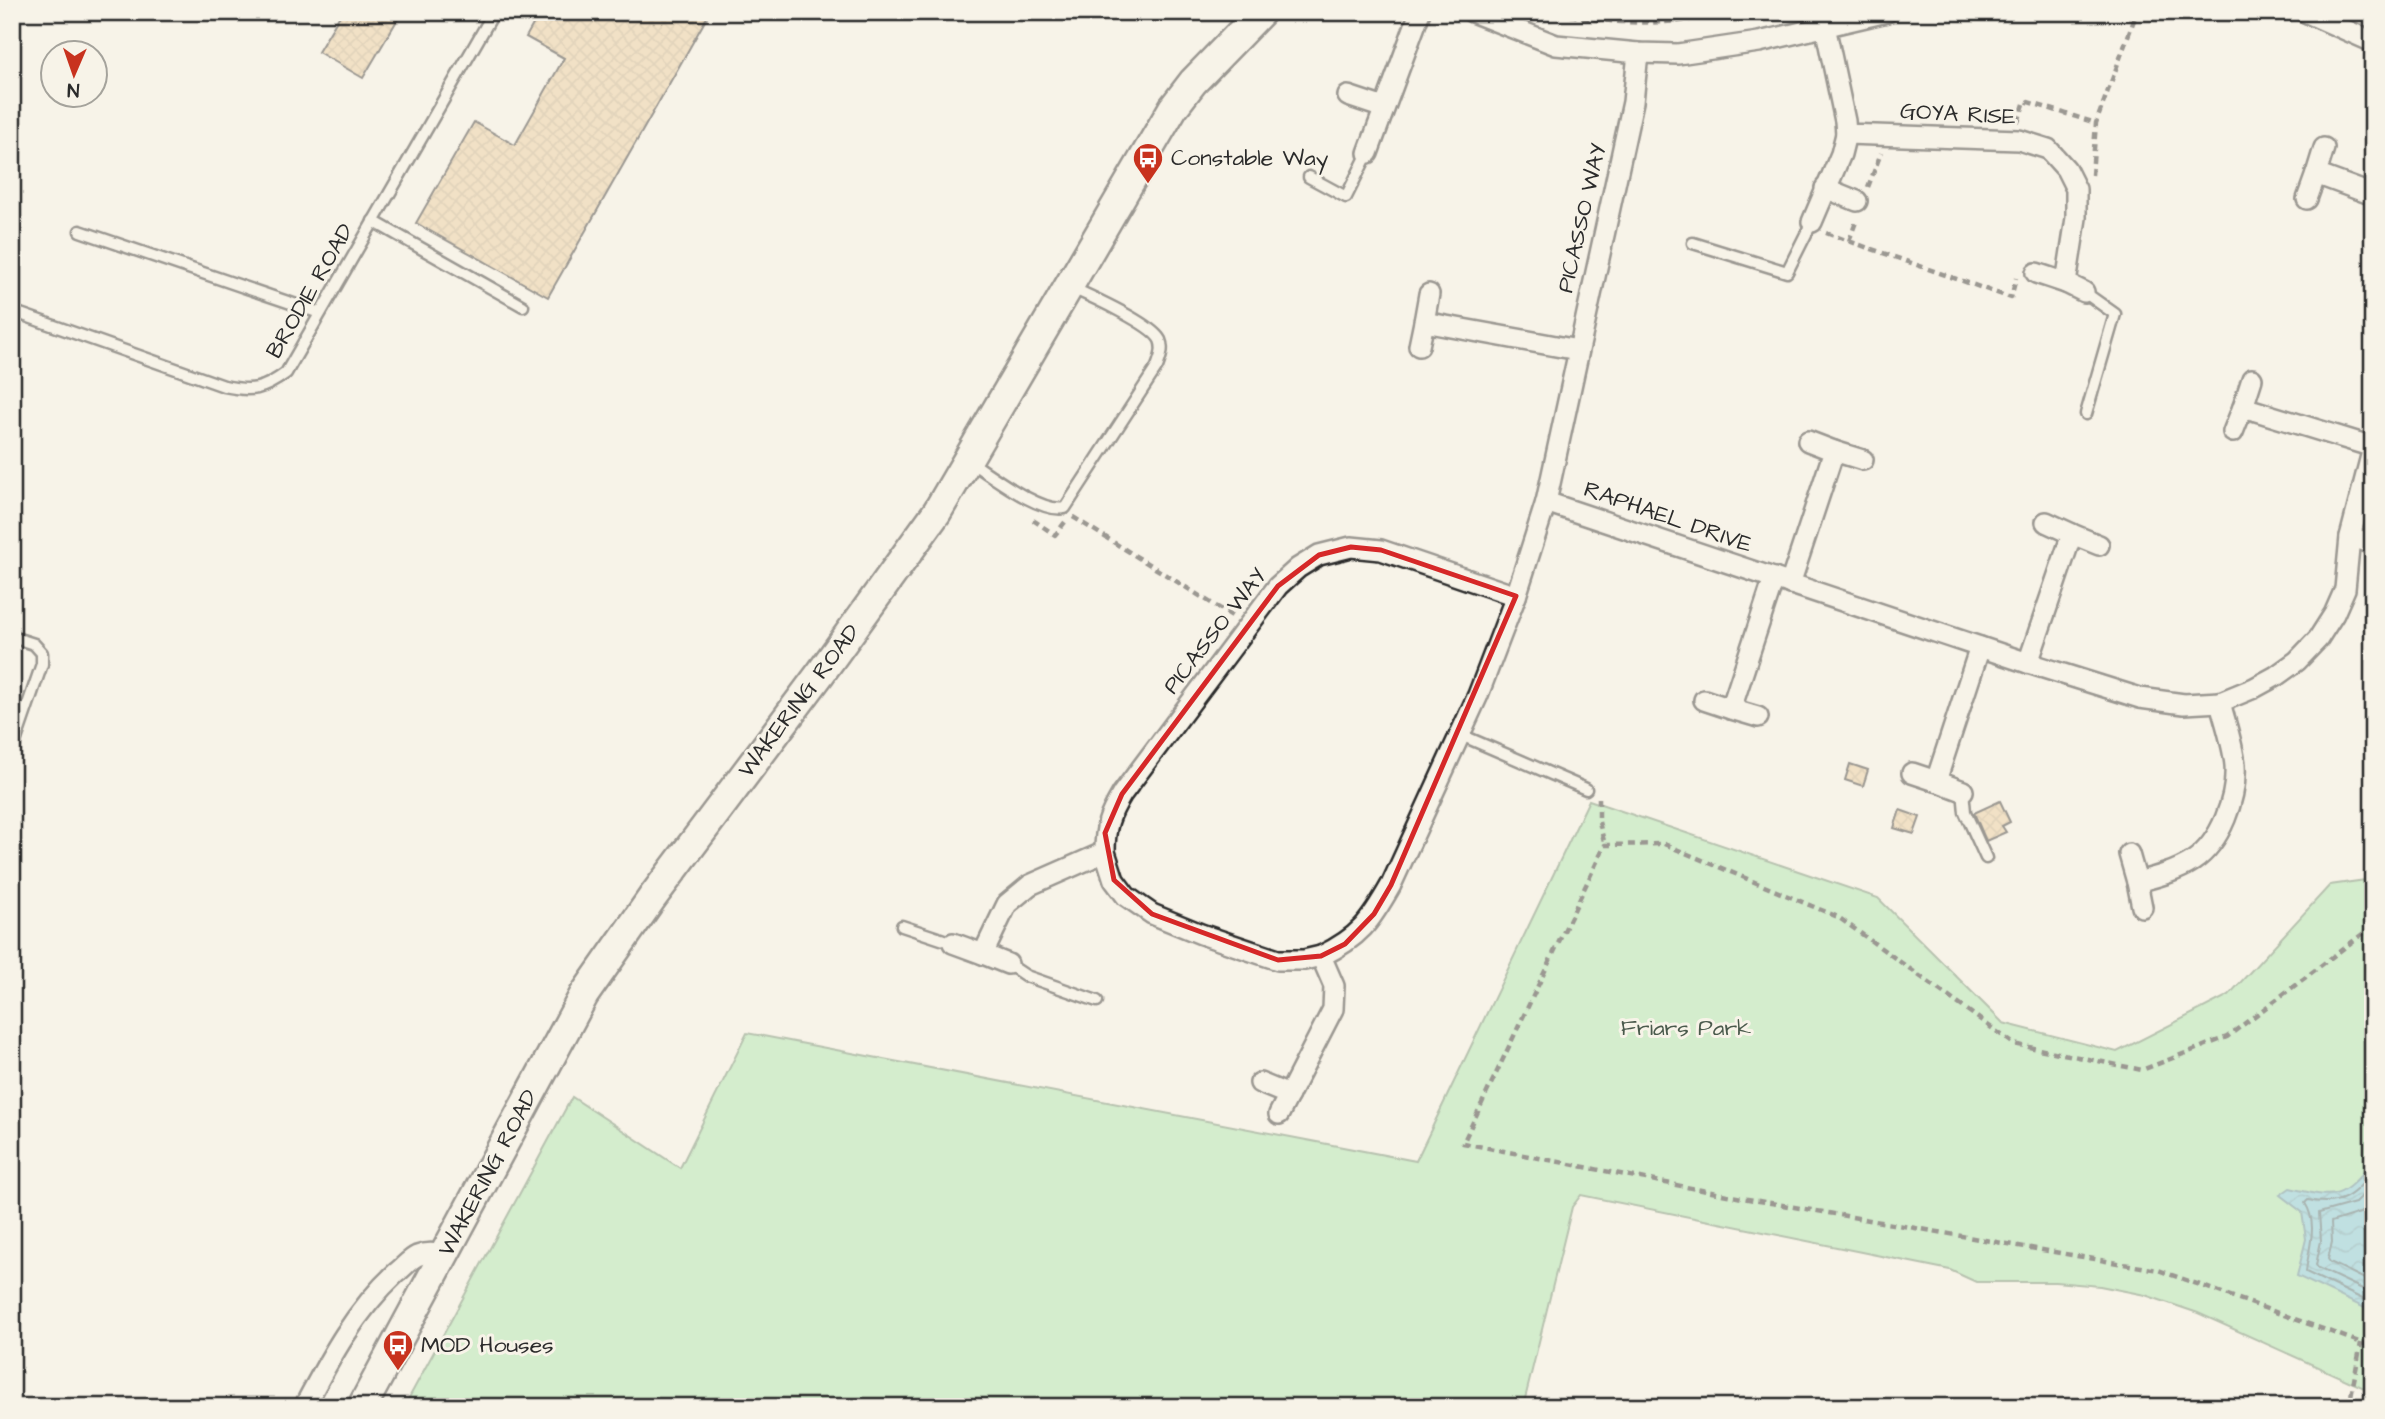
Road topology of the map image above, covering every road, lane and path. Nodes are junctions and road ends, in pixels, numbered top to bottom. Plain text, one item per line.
1 (494, 12) edge
2 (1261, 12) edge
3 (1420, 12) edge
4 (1472, 12) edge
5 (1558, 12) edge
6 (1589, 12) edge
7 (1741, 12) edge
8 (1888, 12) edge
9 (2137, 12) edge
10 (2305, 12) edge
11 (1587, 20) junction
12 (1825, 26) junction
13 (2373, 42) edge
14 (1638, 53) junction
15 (1348, 96) dead end
16 (1384, 108) junction
17 (2096, 123) junction
18 (1846, 134) junction
19 (2011, 140) junction
20 (2324, 148) dead end
21 (1368, 153) joint
22 (2316, 174) junction
23 (1309, 177) dead end
24 (2071, 178) junction
25 (1825, 188) junction
26 (2373, 195) edge
27 (2307, 199) dead end
28 (1857, 201) dead end
29 (373, 221) junction
30 (1810, 225) junction
31 (80, 231) dead end
32 (1693, 243) dead end
33 (2036, 273) joint
34 (2066, 283) junction
35 (1068, 286) junction
36 (2084, 292) joint
37 (1429, 294) dead end
38 (523, 306) dead end
39 (12, 311) edge
40 (320, 313) junction
41 (1424, 322) junction
42 (1419, 346) dead end
43 (1578, 350) junction
44 (2252, 379) dead end
45 (2243, 407) junction
46 (2085, 414) dead end
47 (2233, 432) dead end
48 (1808, 441) dead end
49 (2373, 447) edge
50 (1834, 451) junction
51 (968, 460) junction
52 (1863, 460) dead end
53 (1546, 502) junction
54 (1025, 513) dead end
55 (2046, 522) dead end
56 (2072, 534) junction
57 (2350, 537) junction
58 (2373, 544) edge
59 (2099, 545) dead end
60 (1782, 581) junction
61 (1517, 596) junction
62 (1248, 626) junction
63 (12, 637) edge
64 (1980, 647) junction
65 (2028, 663) junction
66 (1704, 700) dead end
67 (2220, 702) junction
68 (1731, 709) junction
69 (1758, 717) dead end
70 (1461, 735) junction
71 (12, 751) edge
72 (1912, 773) dead end
73 (1936, 781) junction
74 (1586, 789) joint
75 (1963, 791) joint
76 (1605, 845) junction
77 (1105, 852) junction
78 (2129, 854) dead end
79 (1986, 858) dead end
80 (2137, 882) junction
81 (2142, 907) dead end
82 (902, 926) dead end
83 (2373, 926) edge
84 (953, 943) joint
85 (983, 954) junction
86 (1321, 956) junction
87 (1008, 964) joint
88 (1097, 1001) dead end
89 (1260, 1083) dead end
90 (1289, 1095) junction
91 (1279, 1114) dead end
92 (443, 1255) junction
93 (2361, 1343) junction
94 (2373, 1347) edge
95 (304, 1407) edge
96 (362, 1407) edge
97 (2348, 1407) edge

1 - 29 lane, BRODIE ROAD
2 - 35 street, WAKERING ROAD
3 - 16 street
4 - 14 street
5 - 11 path
6 - 11 path
7 - 11 path
8 - 12 street
9 - 17 path
10 - 13 street
12 - 14 street
12 - 18 street
14 - 43 street, PICASSO WAY
15 - 16 street
16 - 21 street
17 - 19 path
17 - 24 path
18 - 19 street, GOYA RISE
18 - 25 street
19 - 24 street, GOYA RISE
20 - 22 street
21 - 23 lane
22 - 26 street
22 - 27 street
24 - 34 street, GOYA RISE
25 - 28 street
25 - 30 street
29 - 38 lane
29 - 40 lane, BRODIE ROAD
30 - 32 lane
30 - 33 path
31 - 40 lane
33 - 34 street
34 - 36 street
35 - 51 street, WAKERING ROAD
35 - 51 lane
36 - 46 lane
37 - 41 street
39 - 40 lane, BRODIE ROAD
41 - 42 street
41 - 43 street
43 - 53 street, PICASSO WAY
44 - 45 street
45 - 47 street
45 - 49 street
48 - 50 street
49 - 57 street, RAPHAEL DRIVE
50 - 52 street
50 - 60 street, RAPHAEL DRIVE
51 - 92 street, WAKERING ROAD
53 - 60 street, RAPHAEL DRIVE
53 - 61 street, PICASSO WAY
54 - 62 path
55 - 56 street
56 - 59 street
56 - 65 street
57 - 58 street
57 - 67 street, RAPHAEL DRIVE
60 - 64 street, RAPHAEL DRIVE
60 - 68 street, RAPHAEL DRIVE
61 - 62 street, PICASSO WAY
61 - 70 street, PICASSO WAY
62 - 77 street, PICASSO WAY
63 - 71 lane
64 - 65 street, RAPHAEL DRIVE
64 - 73 street
65 - 67 street, RAPHAEL DRIVE
66 - 68 street
67 - 80 street
68 - 69 street
70 - 74 lane
70 - 86 street, PICASSO WAY
72 - 73 street
73 - 75 street
74 - 76 path
75 - 79 lane
76 - 83 path
76 - 93 path
77 - 85 street
77 - 86 street, PICASSO WAY
78 - 80 street
80 - 81 street
82 - 84 lane
84 - 85 street
85 - 87 street
86 - 90 street
87 - 88 lane
89 - 90 street
90 - 91 street
92 - 95 street
92 - 96 street, WAKERING ROAD
93 - 94 path
93 - 97 path

